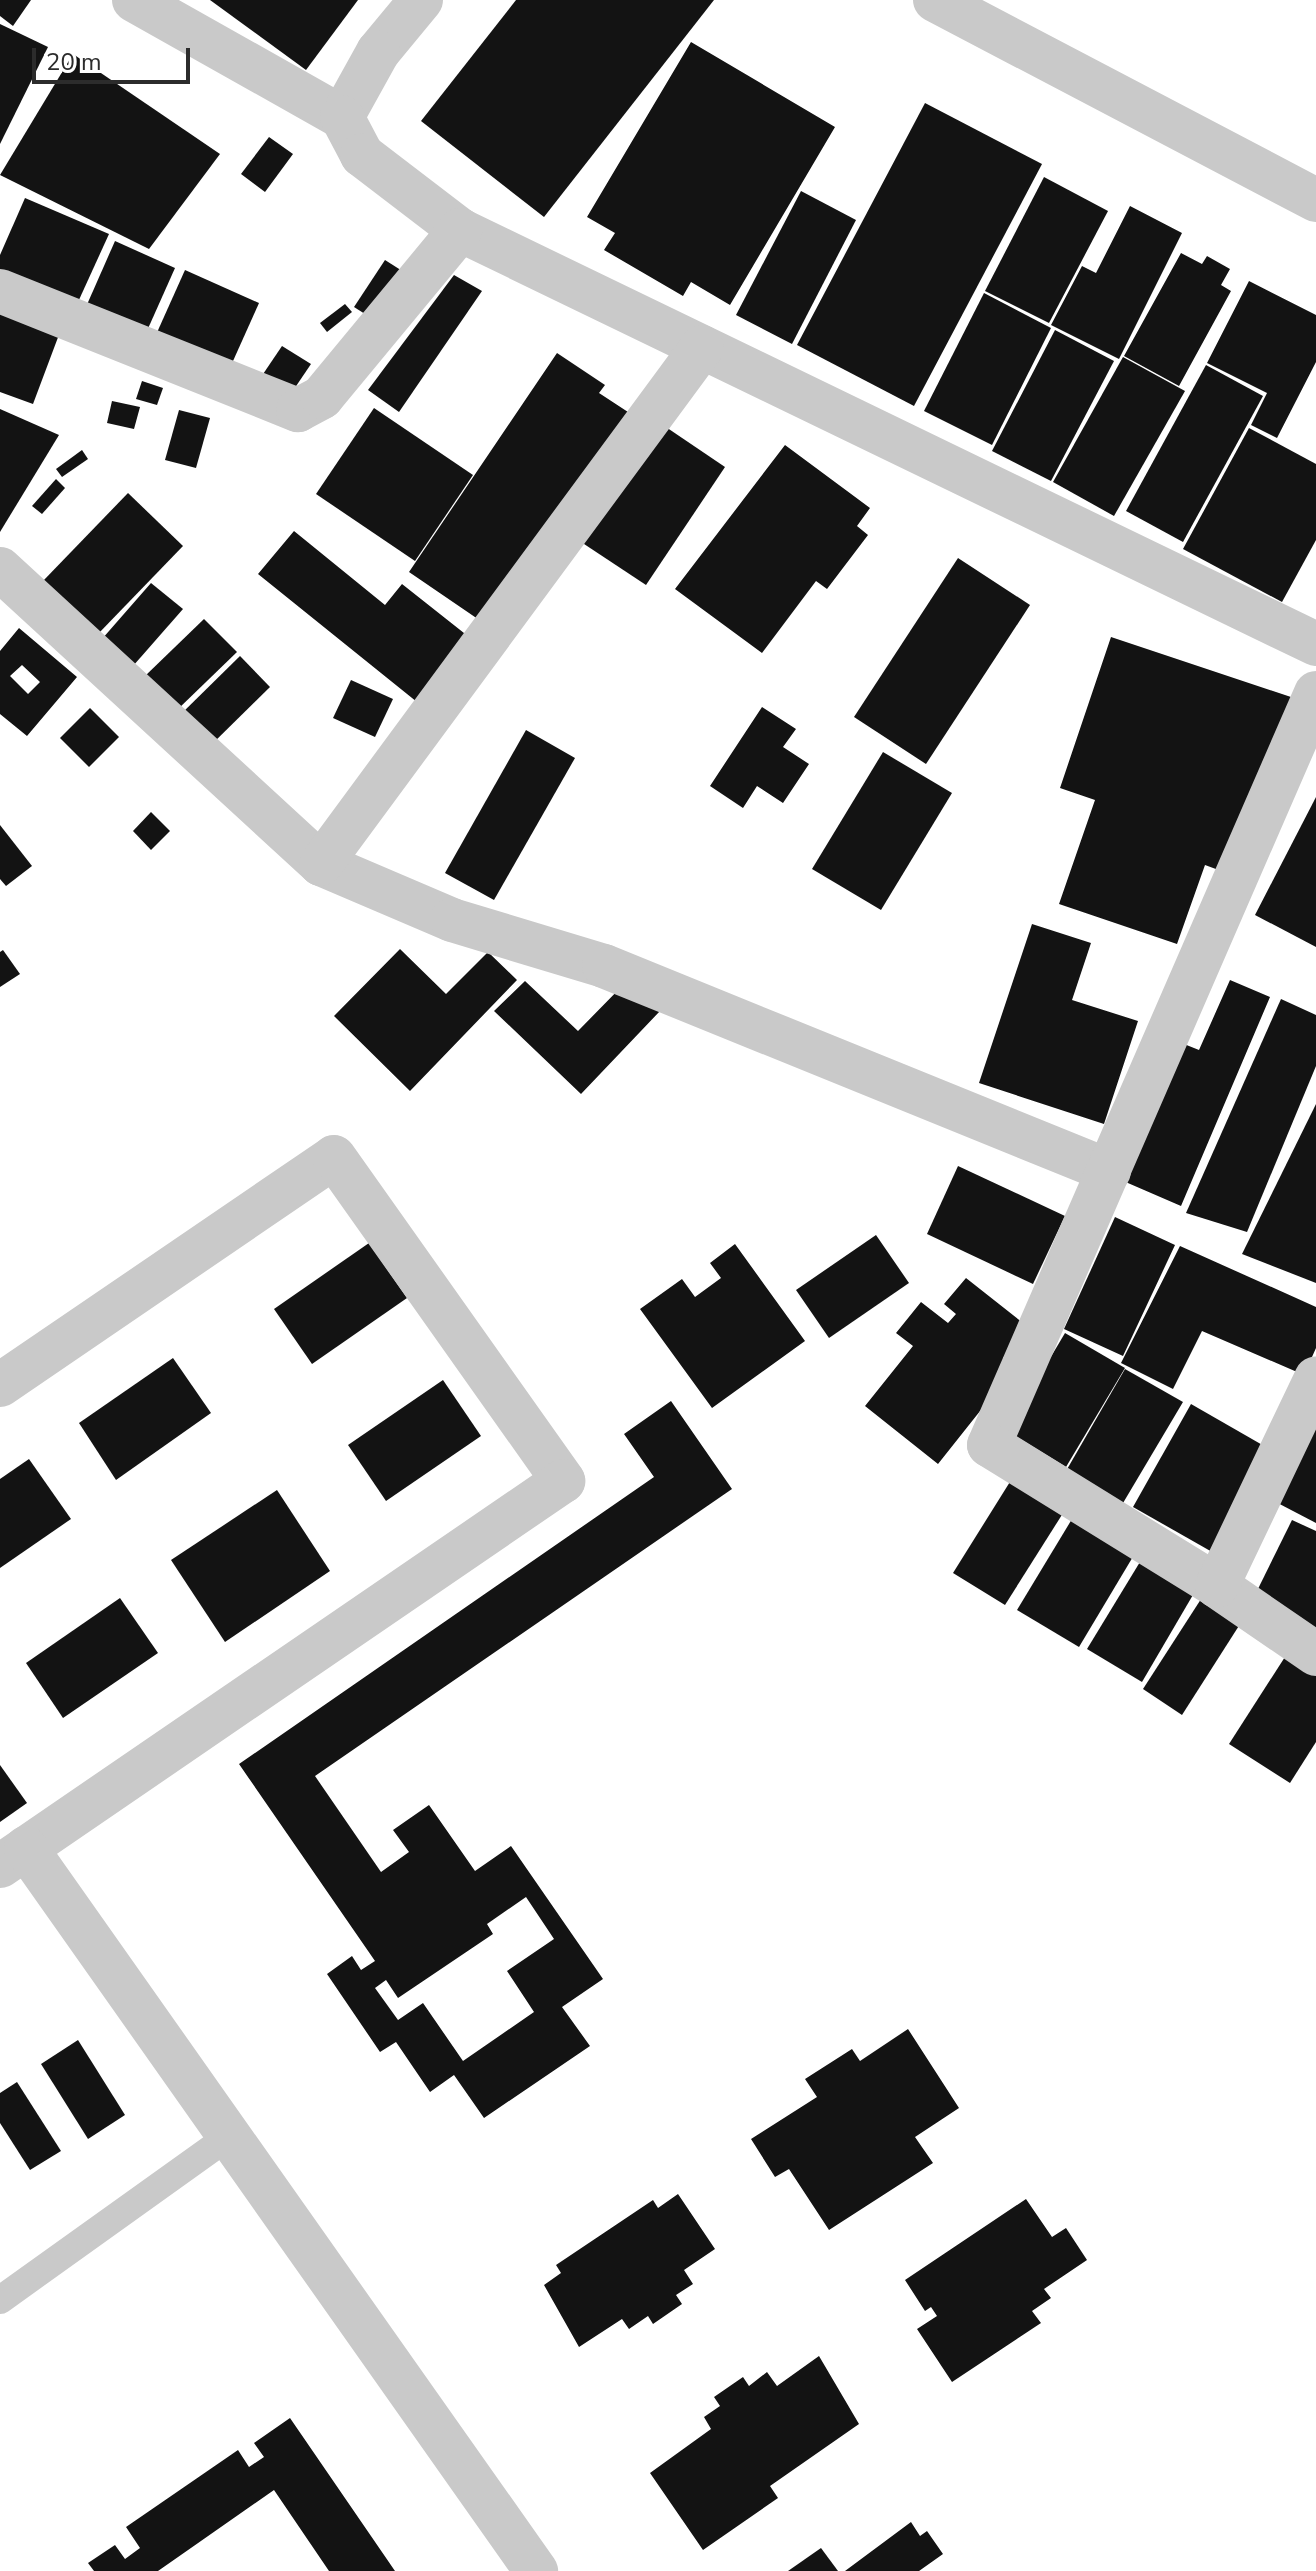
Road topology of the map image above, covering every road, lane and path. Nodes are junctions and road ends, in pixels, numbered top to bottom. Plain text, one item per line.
1 (134, 0) edge
2 (421, 0) edge
3 (935, 0) edge
4 (342, 117) junction
5 (1316, 200) edge
6 (460, 230) junction
7 (0, 291) edge
8 (702, 347) junction
9 (0, 569) edge
10 (1316, 644) edge
11 (1316, 693) edge
12 (321, 864) junction
13 (1109, 1171) junction
14 (1316, 1378) edge
15 (0, 1385) edge
16 (1217, 1586) junction
17 (1316, 1654) edge
18 (13, 1857) edge
19 (229, 2136) junction
20 (0, 2300) edge
21 (536, 2571) edge

1 - 4 street
2 - 4 street
3 - 5 street
4 - 6 street
6 - 7 street
6 - 8 street
8 - 10 street
8 - 12 street
9 - 12 street
11 - 13 street
12 - 13 street
13 - 16 street
14 - 16 street
15 - 18 street
16 - 17 street
18 - 19 street
19 - 20 lane
19 - 21 street

